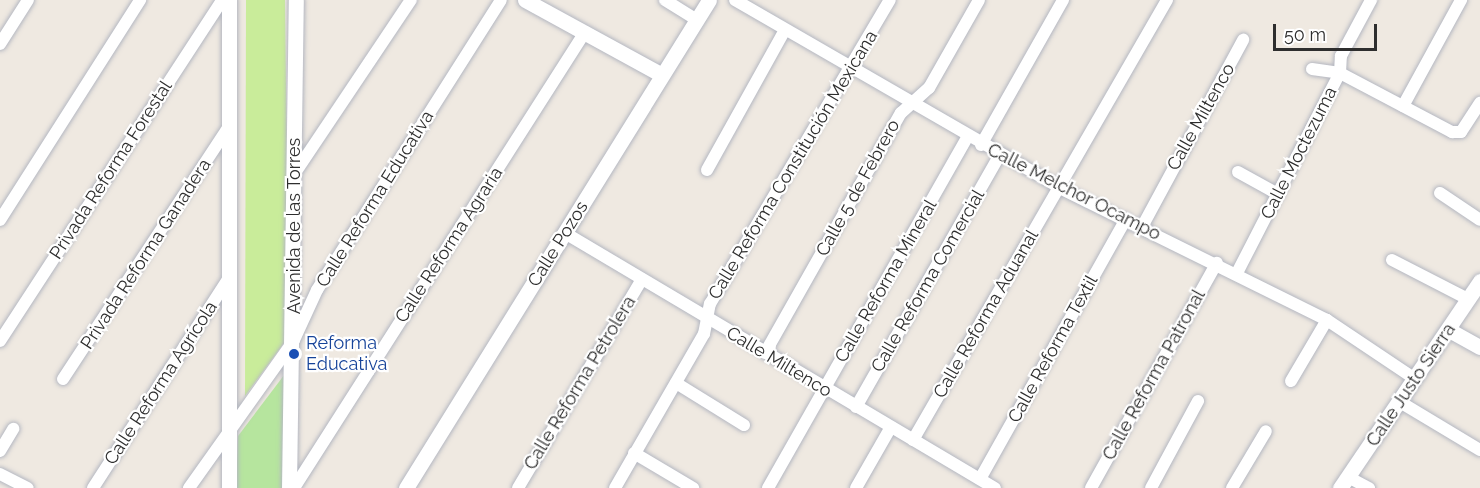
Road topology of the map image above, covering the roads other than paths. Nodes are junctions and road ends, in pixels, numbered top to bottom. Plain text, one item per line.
1 (28, 0) edge
2 (140, 0) edge
3 (222, 0) edge
4 (229, 0) edge
5 (305, 0) edge
6 (411, 0) edge
7 (501, 0) edge
8 (525, 0) edge
9 (665, 0) edge
10 (709, 0) edge
11 (735, 0) edge
12 (890, 0) edge
13 (979, 0) edge
14 (1062, 0) edge
15 (1167, 0) edge
16 (1371, 0) edge
17 (1461, 0) edge
18 (295, 7) edge
19 (696, 19) junction
20 (785, 30) junction
21 (585, 32) junction
22 (1243, 40) dead end
23 (0, 44) edge
24 (854, 68) junction
25 (1312, 69) dead end
26 (1340, 73) junction
27 (662, 75) junction
28 (1480, 103) edge
29 (910, 104) junction
30 (1403, 106) junction
31 (228, 128) junction
32 (967, 137) junction
33 (981, 145) junction
34 (1000, 155) junction
35 (707, 170) dead end
36 (1238, 172) dead end
37 (293, 176) junction
38 (1060, 188) junction
39 (1440, 192) dead end
40 (1278, 194) junction
41 (1126, 219) junction
42 (0, 220) edge
43 (1480, 220) edge
44 (1142, 227) junction
45 (565, 233) junction
46 (1392, 260) dead end
47 (1217, 263) junction
48 (1237, 273) junction
49 (230, 278) junction
50 (642, 279) junction
51 (1480, 280) edge
52 (1468, 298) junction
53 (704, 317) junction
54 (1327, 320) junction
55 (1449, 330) junction
56 (294, 340) junction
57 (0, 341) edge
58 (1480, 347) edge
59 (765, 354) junction
60 (63, 379) dead end
61 (1415, 379) junction
62 (1291, 381) dead end
63 (676, 383) junction
64 (825, 388) junction
65 (1198, 401) dead end
66 (1400, 402) junction
67 (856, 407) junction
68 (231, 423) junction
69 (744, 425) dead end
70 (891, 428) junction
71 (13, 429) dead end
72 (1266, 431) dead end
73 (913, 440) junction
74 (1480, 450) edge
75 (0, 451) edge
76 (634, 453) junction
77 (0, 474) edge
78 (980, 479) junction
79 (1344, 482) edge
80 (27, 488) edge
81 (93, 488) edge
82 (189, 488) edge
83 (229, 488) edge
84 (291, 488) edge
85 (406, 488) edge
86 (518, 488) edge
87 (615, 488) edge
88 (693, 488) edge
89 (768, 488) edge
90 (856, 488) edge
91 (995, 488) edge
92 (1091, 488) edge
93 (1151, 488) edge
94 (1232, 488) edge
95 (1369, 488) edge

1 - 23 street
2 - 42 street
3 - 57 street, Privada Reforma Forestal
4 - 31 street
5 - 18 street
6 - 37 street
7 - 56 street, Calle Reforma Educativa
8 - 21 street
9 - 19 street
10 - 19 street, Calle Pozos
11 - 20 street, Calle Melchor Ocampo
12 - 24 street, Calle Reforma Constitución Mexicana
13 - 29 street, Calle 5 de Febrero
14 - 33 street
15 - 38 street, Calle Reforma Aduanal
16 - 26 street, Calle Moctezuma
17 - 30 street
18 - 37 street, Avenida de las Torres
19 - 27 street, Calle Pozos
20 - 24 street, Calle Melchor Ocampo
20 - 35 street
21 - 27 street
21 - 84 street, Calle Reforma Agraria
22 - 44 street, Calle Miltenco
24 - 29 street, Calle Melchor Ocampo
24 - 53 street, Calle Reforma Constitución Mexicana
25 - 26 street
26 - 30 street
26 - 40 street, Calle Moctezuma
27 - 45 street, Calle Pozos
28 - 30 street
29 - 32 street, Calle Melchor Ocampo
29 - 59 street, Calle 5 de Febrero
31 - 49 street
31 - 60 street, Privada Reforma Ganadera
32 - 33 street, Calle Melchor Ocampo
32 - 64 street, Calle Reforma Mineral
33 - 34 street, Calle Melchor Ocampo
34 - 38 street, Calle Melchor Ocampo
34 - 67 street, Calle Reforma Comercial
36 - 40 street
37 - 56 street, Avenida de las Torres
38 - 41 street, Calle Melchor Ocampo
38 - 73 street, Calle Reforma Aduanal
39 - 43 street
40 - 48 street, Calle Moctezuma
41 - 44 street, Calle Melchor Ocampo
41 - 78 street, Calle Reforma Textil
44 - 47 street, Calle Melchor Ocampo
45 - 50 street, Calle Miltenco
45 - 85 street, Calle Pozos
46 - 52 street
47 - 48 street, Calle Melchor Ocampo
47 - 92 street, Calle Reforma Patronal
48 - 54 street, Calle Melchor Ocampo
49 - 68 street
49 - 81 street, Calle Reforma Agrícola
50 - 53 street, Calle Miltenco
50 - 86 street, Calle Reforma Petrolera
51 - 52 street, Calle Justo Sierra
52 - 55 street, Calle Justo Sierra
53 - 59 street, Calle Miltenco
53 - 63 street, Calle Reforma Constitución Mexicana
54 - 61 street, Calle Melchor Ocampo
54 - 62 street
55 - 58 street
55 - 61 street, Calle Justo Sierra
56 - 68 street, Calle Reforma Educativa
56 - 84 street, Avenida de las Torres
59 - 64 street, Calle Miltenco
61 - 66 street, Calle Justo Sierra
63 - 69 street
63 - 76 street, Calle Reforma Constitución Mexicana
64 - 67 street, Calle Miltenco
64 - 89 street, Calle Reforma Mineral
65 - 93 street
66 - 74 street
66 - 79 street, Calle Justo Sierra
67 - 70 street, Calle Miltenco
68 - 82 street, Calle Reforma Educativa
68 - 83 street
70 - 73 street, Calle Miltenco
70 - 90 street
71 - 75 street
72 - 94 street
73 - 78 street, Calle Miltenco
76 - 87 street, Calle Reforma Constitución Mexicana
76 - 88 street
77 - 80 street
78 - 91 street, Calle Miltenco
79 - 95 street

